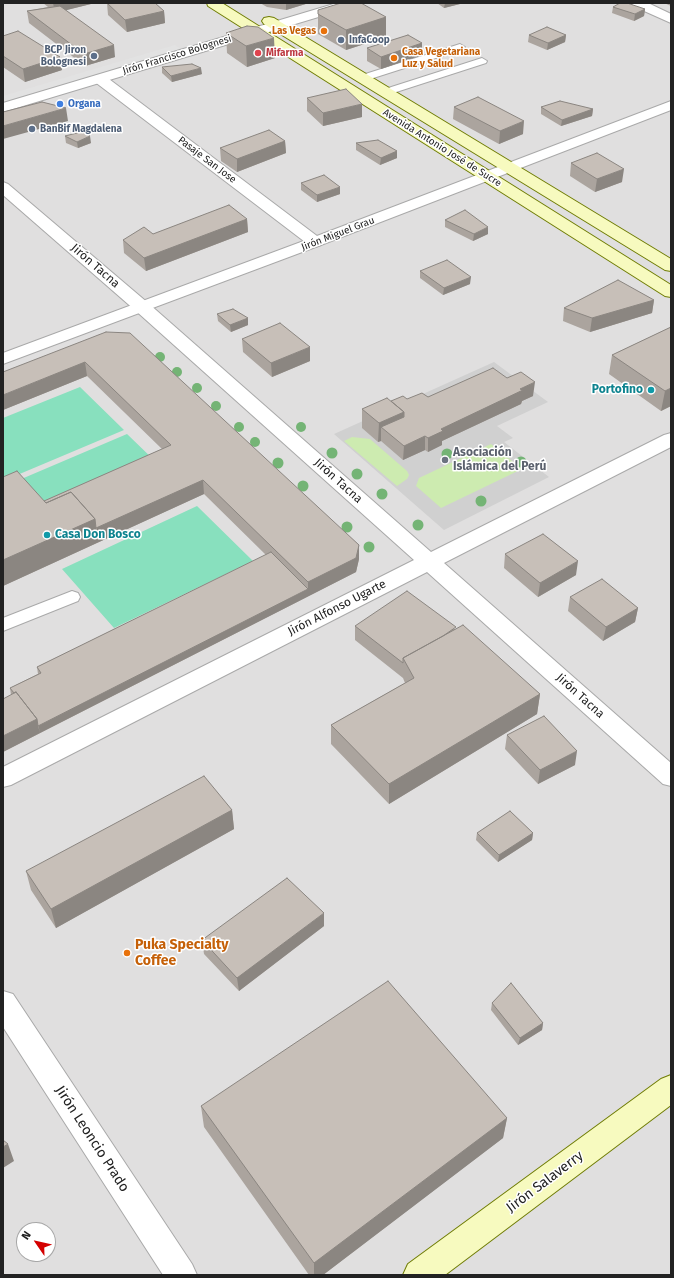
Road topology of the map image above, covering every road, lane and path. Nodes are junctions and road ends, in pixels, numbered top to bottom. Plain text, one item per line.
1 (213, 3) edge
2 (350, 3) edge
3 (638, 3) edge
4 (259, 14) dead end
5 (671, 19) edge
6 (277, 25) junction
7 (258, 31) junction
8 (460, 47) dead end
9 (482, 61) dead end
10 (363, 78) junction
11 (100, 79) junction
12 (386, 92) junction
13 (671, 105) edge
14 (3, 108) edge
15 (510, 168) junction
16 (487, 177) junction
17 (3, 187) edge
18 (315, 242) junction
19 (671, 266) edge
20 (671, 292) edge
21 (142, 307) junction
22 (3, 359) edge
23 (671, 439) edge
24 (429, 562) junction
25 (72, 598) dead end
26 (3, 625) edge
27 (671, 777) edge
28 (3, 778) edge
29 (3, 1003) edge
30 (671, 1088) edge
31 (181, 1275) edge
32 (419, 1275) edge

1 - 7 main road, Avenida Antonio José de Sucre
2 - 6 street, Jirón Francisco Bolognesi
3 - 5 street
4 - 6 main road, Avenida Antonio José de Sucre
6 - 7 street, Jirón Francisco Bolognesi
6 - 10 main road, Avenida Antonio José de Sucre
7 - 11 street, Jirón Francisco Bolognesi
7 - 16 main road, Avenida Antonio José de Sucre
8 - 10 lane
9 - 12 lane
10 - 12 main road, Avenida Antonio José de Sucre
11 - 14 street, Jirón Francisco Bolognesi
11 - 18 street, Pasaje San Jose
12 - 15 main road, Avenida Antonio José de Sucre
13 - 15 street, Jirón Miguel Grau
15 - 16 street, Jirón Miguel Grau
15 - 19 main road, Avenida Antonio José de Sucre
16 - 18 street, Jirón Miguel Grau
16 - 20 main road, Avenida Antonio José de Sucre
17 - 21 street, Jirón Tacna
18 - 21 street, Jirón Miguel Grau
21 - 22 street, Jirón Miguel Grau
21 - 24 street, Jirón Tacna
23 - 24 street, Jirón Alfonso Ugarte
24 - 27 street, Jirón Tacna
24 - 28 street, Jirón Alfonso Ugarte
25 - 26 lane
29 - 31 street, Jirón Leoncio Prado
30 - 32 main road, Jirón Salaverry

